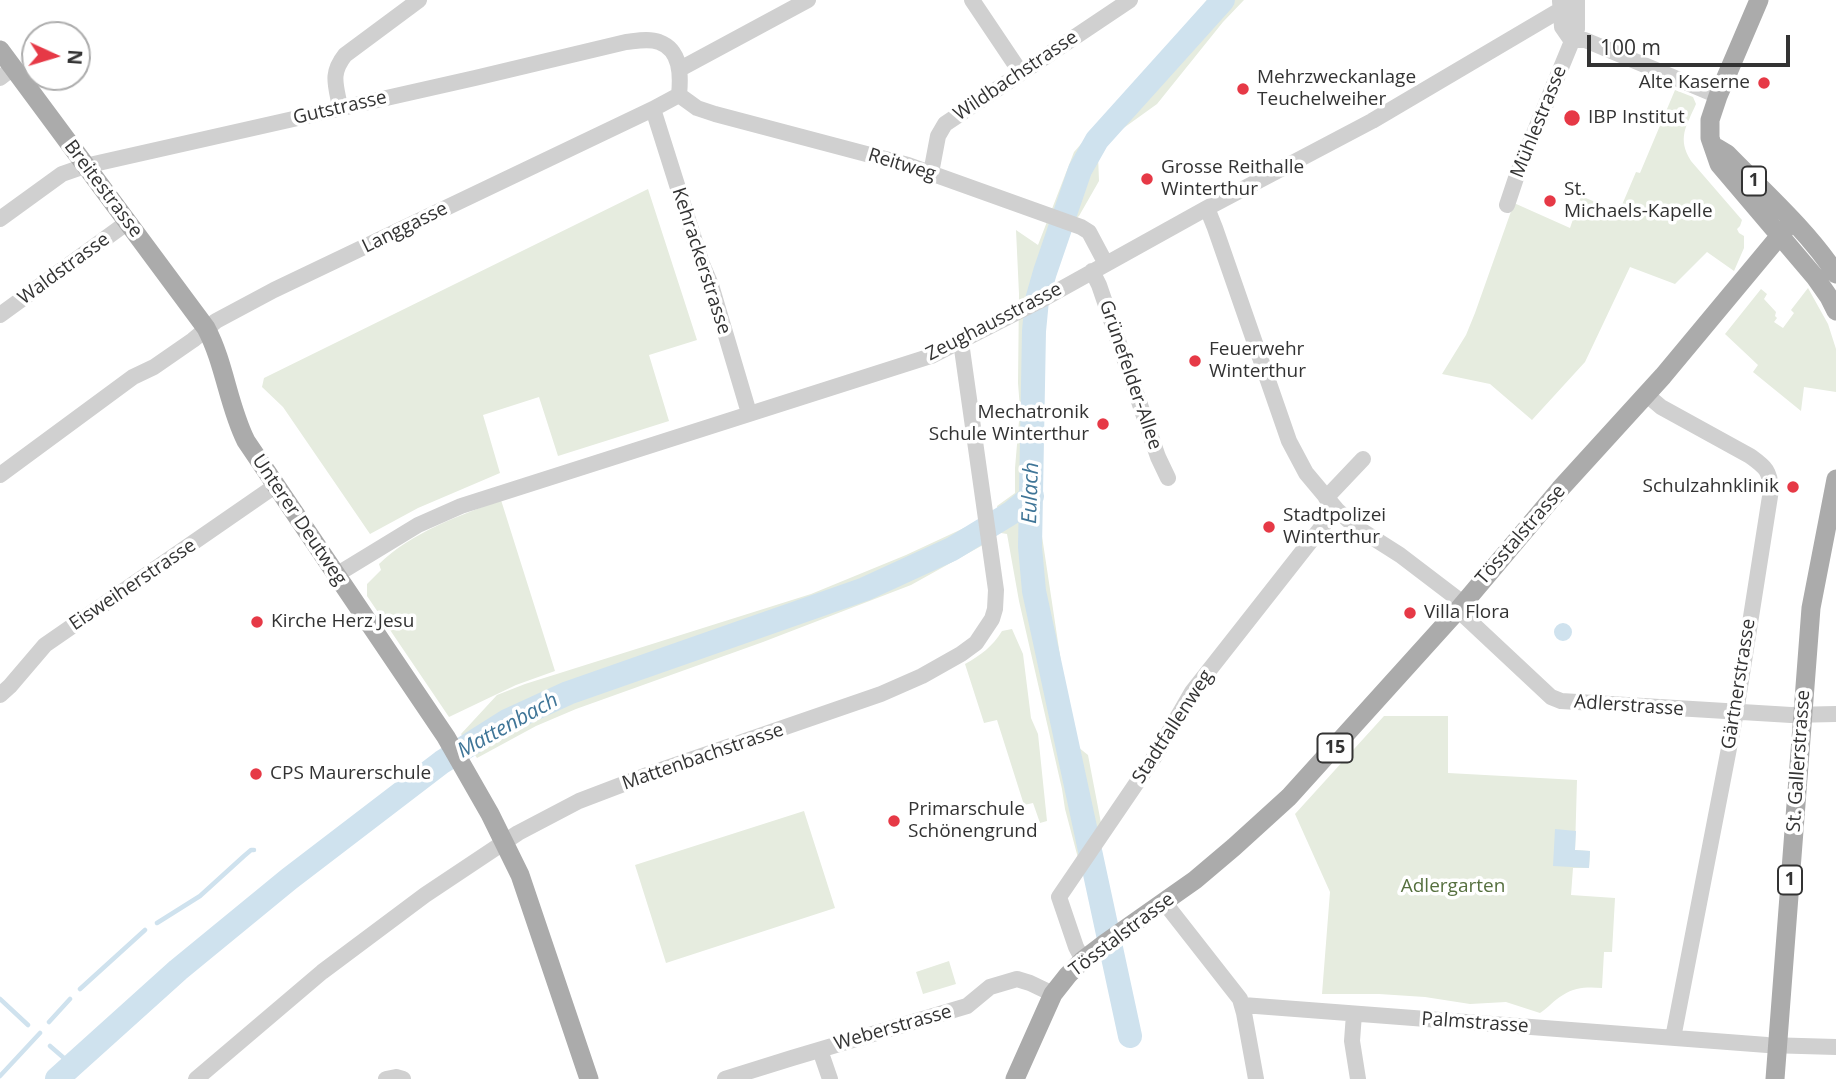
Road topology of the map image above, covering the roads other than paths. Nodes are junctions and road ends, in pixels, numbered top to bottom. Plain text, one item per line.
1 (419, 0) edge
2 (808, 0) edge
3 (972, 0) edge
4 (1130, 0) edge
5 (1577, 0) edge
6 (1759, 0) edge
7 (1561, 5) edge
8 (1572, 40) junction
9 (0, 50) edge
10 (680, 69) junction
11 (7, 73) edge
12 (1021, 73) junction
13 (679, 95) junction
14 (1718, 96) junction
15 (340, 107) junction
16 (653, 109) junction
17 (86, 166) junction
18 (931, 173) junction
19 (1507, 205) dead end
20 (1207, 208) junction
21 (0, 219) edge
22 (128, 222) junction
23 (1787, 228) junction
24 (1099, 267) junction
25 (1836, 274) edge
26 (1836, 311) edge
27 (0, 315) edge
28 (206, 328) junction
29 (961, 342) junction
30 (1647, 395) junction
31 (749, 413) junction
32 (1363, 459) dead end
33 (0, 475) edge
34 (1168, 478) dead end
35 (1836, 479) edge
36 (275, 486) junction
37 (1836, 501) edge
38 (1331, 504) junction
39 (1826, 528) junction
40 (336, 575) junction
41 (1460, 606) junction
42 (0, 695) edge
43 (1736, 712) junction
44 (1836, 714) edge
45 (1803, 715) junction
46 (505, 842) junction
47 (1164, 902) junction
48 (1083, 960) junction
49 (1053, 994) junction
50 (1243, 1005) junction
51 (1354, 1014) junction
52 (1673, 1038) junction
53 (1778, 1046) junction
54 (1836, 1047) edge
55 (820, 1050) junction
56 (759, 1074) edge
57 (196, 1079) edge
58 (386, 1079) edge
59 (403, 1079) edge
60 (589, 1079) edge
61 (725, 1079) edge
62 (830, 1079) edge
63 (1015, 1079) edge
64 (1256, 1079) edge
65 (1358, 1079) edge
66 (1775, 1079) edge

1 - 15 street
2 - 10 street
3 - 12 street
4 - 12 street, Wildbachstrasse
5 - 7 street, Zeughausstrasse
5 - 8 street, Mühlestrasse
6 - 14 main road, 1
7 - 8 street, Mühlestrasse
7 - 20 street, Zeughausstrasse
8 - 14 street
8 - 19 street, Mühlestrasse
9 - 11 main road, Breitestrasse
10 - 13 street
10 - 15 street, Gutstrasse
11 - 17 main road, Breitestrasse
12 - 18 street, Wildbachstrasse
13 - 16 street, Langgasse
13 - 18 street, Reitweg
14 - 23 main road, 1
15 - 17 street, Gutstrasse
16 - 28 street, Langgasse
16 - 31 street, Kehrackerstrasse
17 - 21 street, Gutstrasse
17 - 22 main road, Breitestrasse
18 - 24 street, Reitweg
20 - 24 street, Zeughausstrasse
20 - 38 street, Adlerstrasse
22 - 27 street, Waldstrasse
22 - 28 main road, Breitestrasse
23 - 25 main road, 1
23 - 26 main road, 1
23 - 30 main road, Tösstalstrasse / 15
24 - 29 street, Zeughausstrasse
24 - 34 street, Grünefelder-Allee
28 - 33 street, Langgasse
28 - 36 main road, Unterer Deutweg
29 - 31 street, Zeughausstrasse
29 - 46 street, Mattenbachstrasse
30 - 41 main road, Tösstalstrasse / 15
30 - 43 street, Gärtnerstrasse
31 - 40 street, Zeughausstrasse
32 - 38 street
35 - 39 main road, St. Gallerstrasse / 1
36 - 40 main road, Unterer Deutweg
36 - 42 street, Eisweiherstrasse
37 - 39 main road, St. Gallerstrasse / 1
38 - 41 street, Adlerstrasse
38 - 48 street, Stadtfallenweg
39 - 45 main road, St. Gallerstrasse / 1
40 - 46 main road, Unterer Deutweg
41 - 43 street, Adlerstrasse
41 - 47 main road, Tösstalstrasse / 15
43 - 45 street, Adlerstrasse
43 - 52 street, Gärtnerstrasse
44 - 45 street, Adlerstrasse
45 - 53 main road, St. Gallerstrasse / 1
46 - 57 street, Mattenbachstrasse
46 - 60 main road, Unterer Deutweg
47 - 48 main road, Tösstalstrasse / 15
47 - 50 street
48 - 49 main road, Tösstalstrasse / 15
49 - 55 street, Weberstrasse
49 - 63 main road, Tösstalstrasse / 15
50 - 51 street, Palmstrasse
50 - 64 street
51 - 52 street, Palmstrasse
51 - 65 street
52 - 53 street, Palmstrasse
53 - 54 street, Palmstrasse
53 - 66 main road, St. Gallerstrasse / 1
55 - 56 street, Weberstrasse
55 - 62 street
56 - 61 street, Weberstrasse
58 - 59 street

